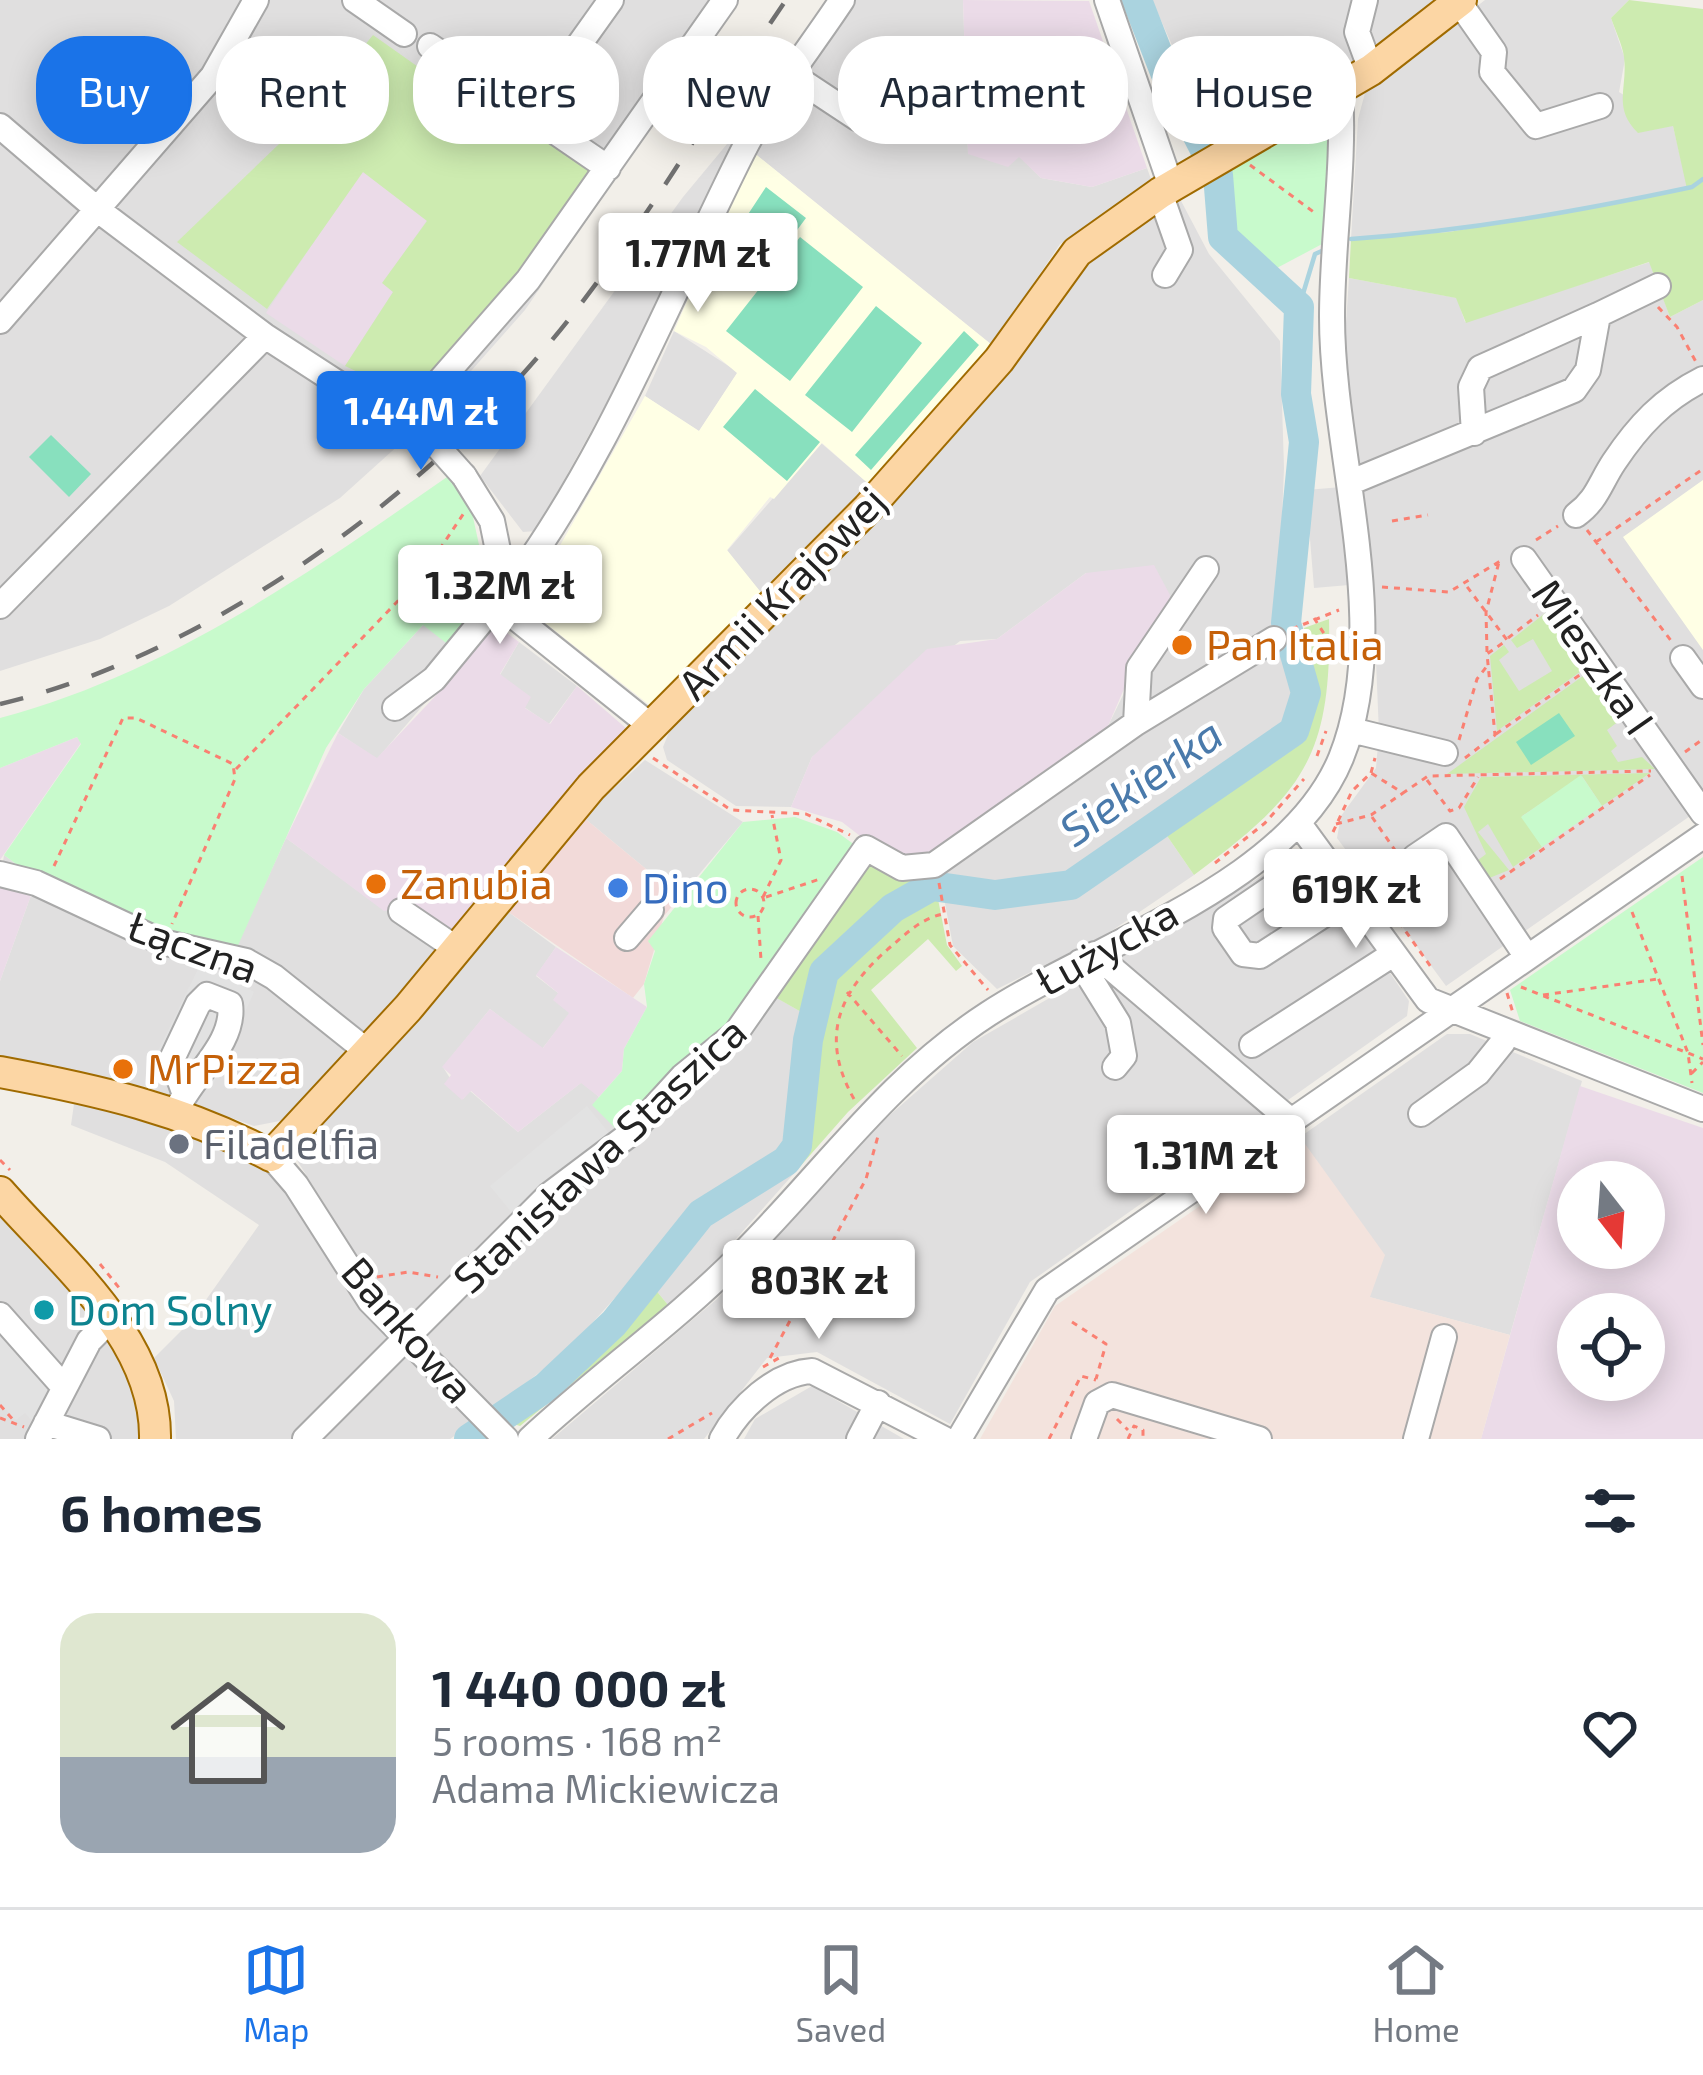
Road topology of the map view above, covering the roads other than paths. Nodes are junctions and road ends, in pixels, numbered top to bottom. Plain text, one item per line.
1 (610, 0) edge
2 (725, 0) edge
3 (842, 0) edge
4 (1107, 0) edge
5 (1365, 0) edge
6 (1460, 1) edge
7 (249, 2) edge
8 (370, 4) edge
9 (404, 34) dead end
10 (585, 36) edge
11 (814, 42) edge
12 (1371, 70) junction
13 (1356, 80) edge
14 (1600, 106) dead end
15 (0, 126) edge
16 (572, 144) edge
17 (747, 144) edge
18 (1252, 144) edge
19 (1338, 144) edge
20 (608, 168) junction
21 (1173, 185) junction
22 (98, 210) junction
23 (1165, 275) dead end
24 (1653, 288) road end
25 (1598, 315) junction
26 (0, 321) edge
27 (265, 336) junction
28 (1701, 373) edge
29 (415, 422) junction
30 (1474, 433) junction
31 (1349, 484) junction
32 (1576, 515) road end
33 (1516, 555) road end
34 (1206, 569) dead end
35 (503, 603) junction
36 (0, 606) edge
37 (1274, 639) dead end
38 (1683, 658) road end
39 (1703, 686) edge
40 (394, 708) dead end
41 (1136, 723) junction
42 (1340, 728) junction
43 (648, 738) junction
44 (1447, 764) road end
45 (1703, 813) edge
46 (1300, 824) junction
47 (1703, 836) edge
48 (1412, 858) road end
49 (1301, 868) dead end
50 (0, 874) edge
51 (1354, 896) junction
52 (651, 910) dead end
53 (401, 911) dead end
54 (627, 938) dead end
55 (457, 949) junction
56 (1527, 957) junction
57 (1087, 958) junction
58 (1384, 960) dead end
59 (1451, 1006) junction
60 (1503, 1042) dead end
61 (1252, 1045) dead end
62 (368, 1052) junction
63 (1114, 1067) dead end
64 (0, 1072) edge
65 (1698, 1101) edge
66 (1420, 1114) dead end
67 (1291, 1121) junction
68 (271, 1156) junction
69 (0, 1192) edge
70 (0, 1315) edge
71 (111, 1319) junction
72 (1444, 1337) dead end
73 (406, 1339) junction
74 (63, 1386) junction
75 (878, 1403) junction
76 (34, 1429) edge
77 (505, 1437) edge
78 (98, 1439) edge
79 (155, 1439) edge
80 (305, 1439) edge
81 (530, 1439) edge
82 (722, 1439) edge
83 (859, 1439) edge
84 (944, 1439) edge
85 (959, 1439) edge
86 (1084, 1439) edge
87 (1259, 1439) edge
88 (1416, 1439) edge

1 - 10 street
2 - 20 street
3 - 11 street
4 - 21 street
5 - 12 street
6 - 12 main road, Armii Krajowej
6 - 14 street
7 - 22 street
8 - 9 street
12 - 13 main road, Armii Krajowej
15 - 22 street
16 - 20 street
17 - 35 street
18 - 21 main road, Armii Krajowej
19 - 31 street, Łużycka
20 - 29 street
21 - 23 street
21 - 43 main road, Armii Krajowej
22 - 26 street
22 - 27 street
24 - 25 street
25 - 30 street
25 - 30 street
27 - 29 street
27 - 36 street
28 - 32 street
29 - 35 street, bridge
30 - 31 street
31 - 42 street, Łużycka
33 - 45 street, Mieszka I
34 - 41 street
35 - 40 street
35 - 43 street
37 - 41 street
38 - 39 street
41 - 73 street, Stanisława Staszica
42 - 44 street
42 - 46 street, Łużycka
43 - 55 main road, Armii Krajowej
46 - 51 street
46 - 57 street, Łużycka
47 - 56 street
48 - 56 street
49 - 51 street
50 - 62 street, Łączna
51 - 59 street
52 - 54 street
53 - 55 street
55 - 62 main road, Armii Krajowej
56 - 59 street
57 - 63 street
57 - 67 street
57 - 81 street, Łużycka
58 - 61 street
59 - 65 street
59 - 67 street
60 - 66 street
62 - 68 main road, Armii Krajowej
64 - 68 main road, Bankowa
67 - 85 street
68 - 73 street, Bankowa
69 - 71 main road
70 - 74 street
71 - 74 street
71 - 79 main road
72 - 88 street
73 - 77 street, Bankowa
73 - 80 street, Stanisława Staszica
74 - 76 street
75 - 82 street
75 - 83 street
75 - 84 street
76 - 78 street
86 - 87 street

